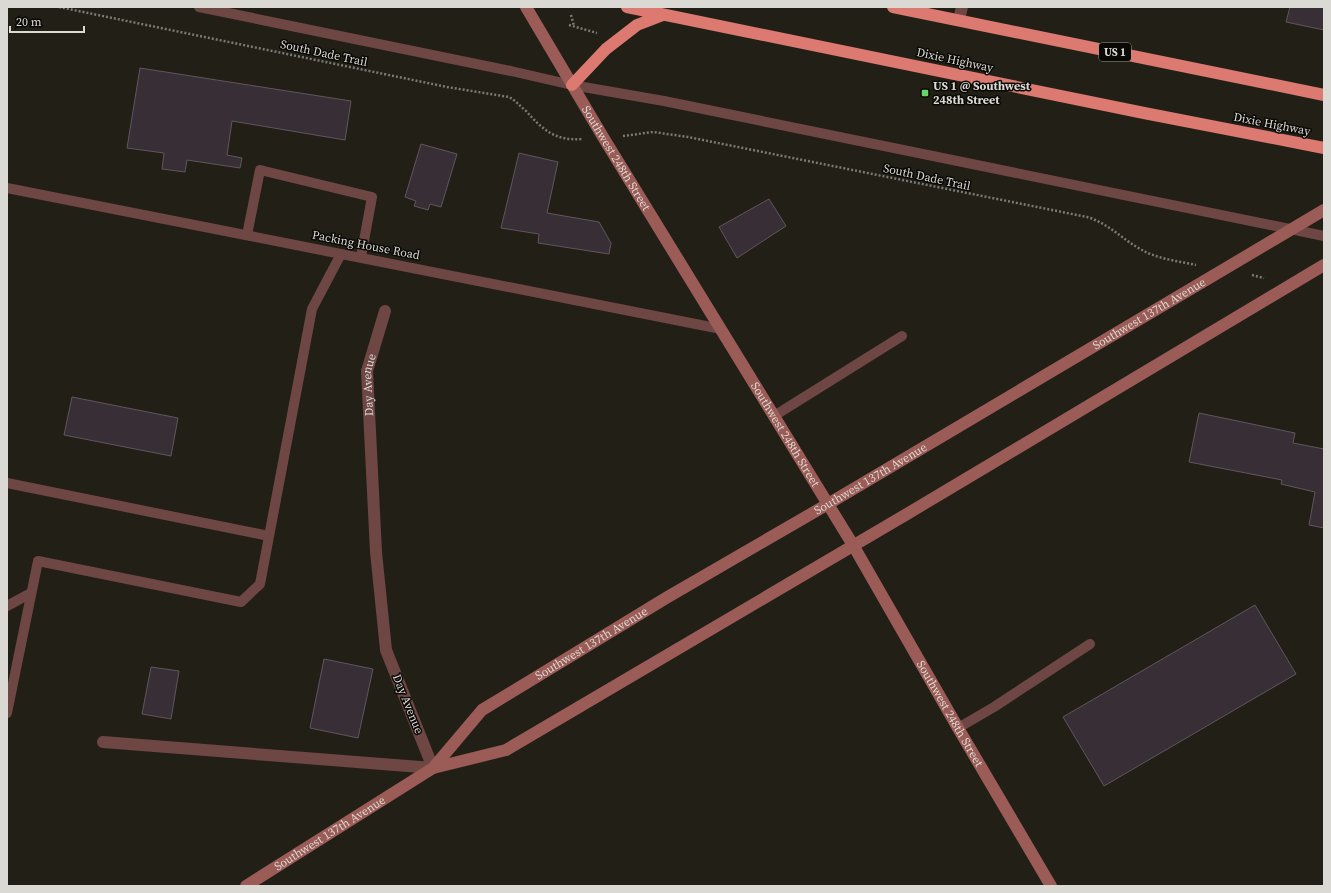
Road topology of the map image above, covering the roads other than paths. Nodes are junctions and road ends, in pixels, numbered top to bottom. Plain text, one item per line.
1 (199, 7) edge
2 (526, 7) edge
3 (627, 7) edge
4 (893, 7) edge
5 (962, 7) edge
6 (664, 15) junction
7 (959, 20) junction
8 (572, 85) junction
9 (1324, 95) edge
10 (1324, 148) edge
11 (7, 188) edge
12 (1324, 210) edge
13 (1292, 229) junction
14 (247, 235) junction
15 (1324, 236) edge
16 (341, 254) junction
17 (361, 257) junction
18 (1324, 265) edge
19 (385, 311) dead end
20 (721, 329) junction
21 (902, 336) dead end
22 (774, 416) junction
23 (7, 482) edge
24 (828, 504) junction
25 (269, 536) junction
26 (853, 545) junction
27 (31, 593) junction
28 (7, 606) edge
29 (1090, 644) dead end
30 (7, 713) edge
31 (958, 728) junction
32 (103, 742) dead end
33 (433, 768) junction
34 (246, 886) edge
35 (1051, 886) edge

1 - 8 lane
2 - 8 main road, Southwest 248th Street
3 - 6 highway, Dixie Highway
4 - 7 highway, US 1
5 - 7 street
6 - 8 highway
6 - 10 highway, Dixie Highway
7 - 9 highway, US 1
8 - 13 lane
8 - 20 main road, Southwest 248th Street
11 - 14 lane, Packing House Road
12 - 13 main road, Southwest 137th Avenue
13 - 15 lane
13 - 24 main road, Southwest 137th Avenue
14 - 16 lane, Packing House Road
14 - 17 lane
16 - 17 lane, Packing House Road
16 - 25 lane
17 - 20 lane, Packing House Road
18 - 26 main road, Southwest 137th Avenue
19 - 33 street, Day Avenue
20 - 22 main road, Southwest 248th Street
21 - 22 lane
22 - 24 main road, Southwest 248th Street
23 - 25 lane
24 - 26 main road, Southwest 248th Street
24 - 33 main road, Southwest 137th Avenue
25 - 27 lane
26 - 31 main road, Southwest 248th Street
26 - 33 main road, Southwest 137th Avenue
27 - 28 lane
27 - 30 lane
29 - 31 lane
31 - 35 main road, Southwest 248th Street
32 - 33 street
33 - 34 main road, Southwest 137th Avenue

